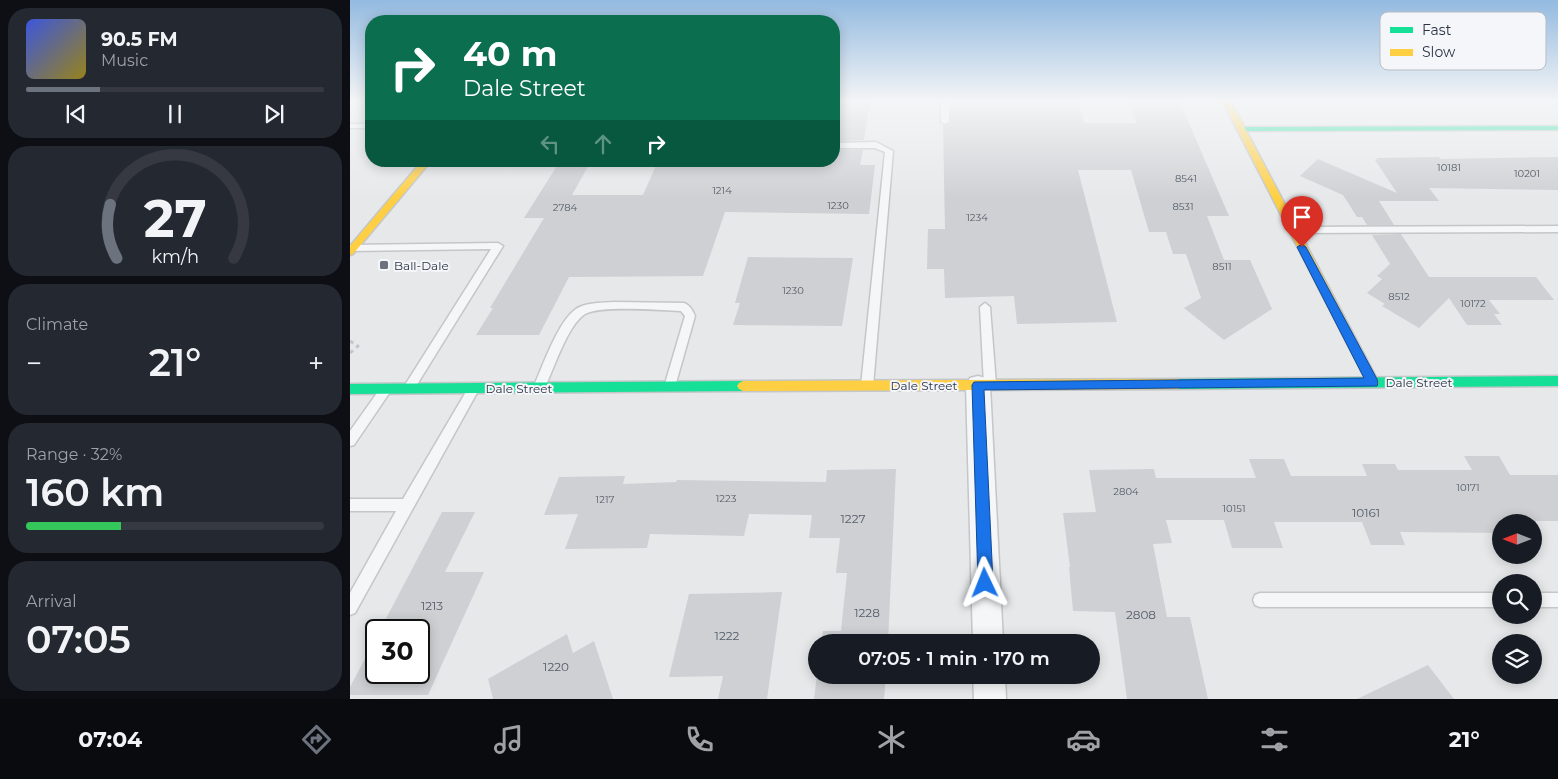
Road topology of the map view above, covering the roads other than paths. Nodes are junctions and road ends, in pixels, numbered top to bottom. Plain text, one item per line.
1 (1243, 133) edge
2 (840, 145) edge
3 (422, 167) edge
4 (1558, 229) edge
5 (1293, 230) junction
6 (351, 249) edge
7 (985, 307) dead end
8 (1558, 382) edge
9 (1372, 383) junction
10 (984, 385) junction
11 (867, 386) junction
12 (670, 387) junction
13 (474, 388) junction
14 (539, 388) junction
15 (350, 389) edge
16 (386, 389) junction
17 (409, 389) junction
18 (350, 442) edge
19 (350, 505) edge
20 (407, 505) junction
21 (1260, 600) dead end
22 (1492, 600) edge
23 (1542, 600) edge
24 (1558, 600) edge
25 (350, 608) edge
26 (988, 634) edge
27 (989, 684) edge
28 (990, 699) edge

1 - 5 street
2 - 11 lane
3 - 6 street
4 - 5 lane
5 - 9 street
6 - 17 lane
7 - 10 lane
8 - 9 street, Dale Street
9 - 10 street, Dale Street
10 - 11 street, Dale Street
10 - 26 street
11 - 12 street, Dale Street
12 - 14 street, Dale Street
12 - 14 lane
13 - 14 street, Dale Street
13 - 17 street, Dale Street
13 - 20 lane
15 - 16 street, Dale Street
16 - 17 street, Dale Street
16 - 18 lane
19 - 20 lane
20 - 25 lane
21 - 22 lane
23 - 24 lane
27 - 28 street

